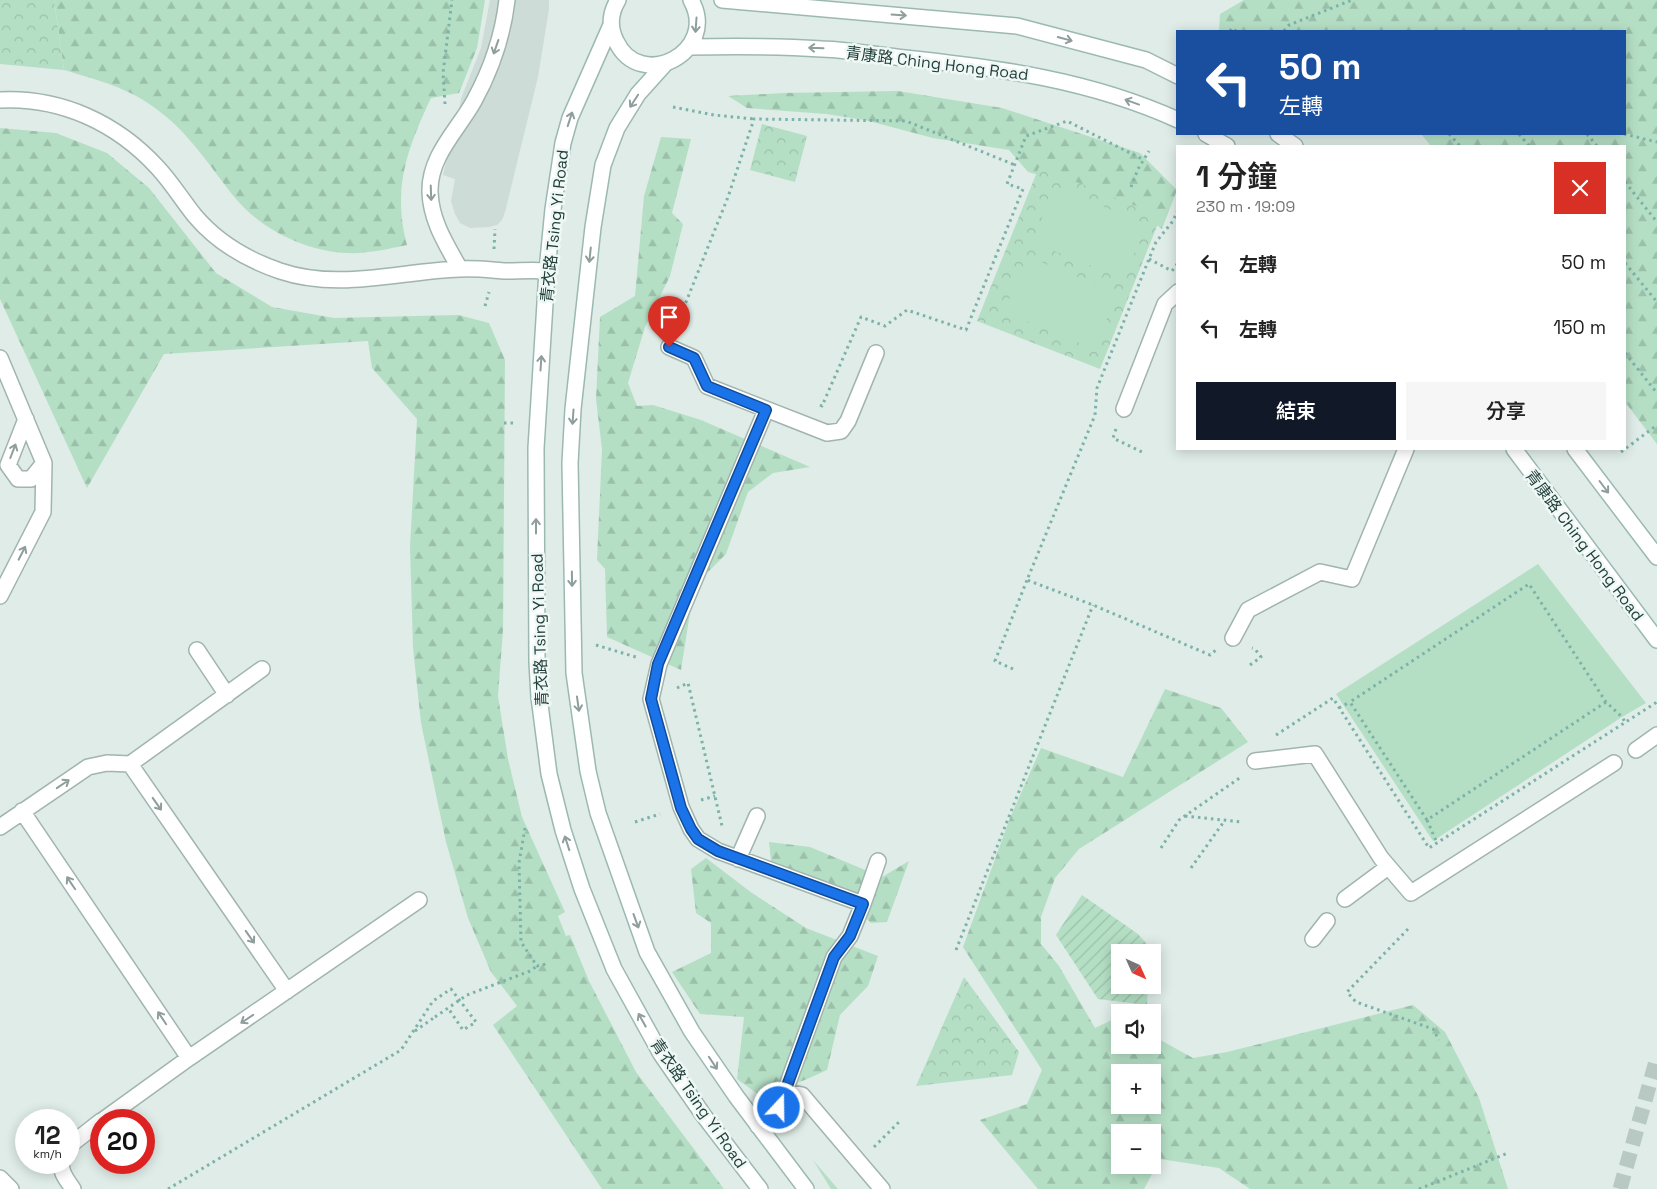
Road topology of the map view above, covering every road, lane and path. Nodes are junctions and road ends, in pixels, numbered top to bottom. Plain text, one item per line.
1 (452, 0) edge
2 (507, 0) edge
3 (618, 0) edge
4 (691, 0) edge
5 (722, 0) edge
6 (1352, 0) edge
7 (611, 25) junction
8 (1285, 30) edge
9 (689, 47) junction
10 (665, 64) junction
11 (1176, 75) edge
12 (0, 100) edge
13 (673, 107) dead end
14 (754, 119) junction
15 (1176, 119) edge
16 (454, 131) junction
17 (1626, 134) edge
18 (1208, 135) edge
19 (1279, 135) edge
20 (1450, 135) edge
21 (1520, 135) edge
22 (1588, 135) edge
23 (1657, 142) edge
24 (1225, 145) edge
25 (1294, 145) edge
26 (1459, 145) edge
27 (1529, 145) edge
28 (1596, 145) edge
29 (1149, 151) dead end
30 (1144, 160) junction
31 (1015, 165) junction
32 (1626, 183) edge
33 (1131, 187) dead end
34 (1176, 214) edge
35 (1657, 222) edge
36 (996, 256) dead end
37 (1149, 259) junction
38 (1626, 264) edge
39 (1176, 265) edge
40 (460, 269) junction
41 (547, 271) junction
42 (1657, 302) edge
43 (1171, 307) edge
44 (669, 347) joint
45 (876, 352) dead end
46 (1626, 354) edge
47 (0, 358) edge
48 (1657, 393) edge
49 (766, 410) junction
50 (1122, 415) joint
51 (26, 419) junction
52 (1657, 425) edge
53 (1626, 448) edge
54 (1406, 450) edge
55 (1515, 450) edge
56 (1576, 450) edge
57 (1624, 450) edge
58 (1142, 452) dead end
59 (1621, 452) dead end
60 (44, 462) junction
61 (1657, 557) edge
62 (1027, 580) junction
63 (0, 596) edge
64 (1093, 605) junction
65 (1232, 638) junction
66 (1657, 640) edge
67 (596, 645) dead end
68 (1252, 648) junction
69 (197, 650) dead end
70 (1248, 650) dead end
71 (658, 664) junction
72 (1250, 665) dead end
73 (262, 669) dead end
74 (1013, 669) dead end
75 (227, 695) junction
76 (651, 699) junction
77 (1350, 702) junction
78 (1606, 702) junction
79 (1657, 702) edge
80 (1339, 708) junction
81 (1625, 722) junction
82 (1657, 735) edge
83 (1636, 750) dead end
84 (1255, 761) junction
85 (1614, 763) dead end
86 (130, 764) junction
87 (22, 811) junction
88 (757, 816) dead end
89 (1185, 816) junction
90 (1225, 820) junction
91 (1426, 820) junction
92 (1242, 822) dead end
93 (0, 827) edge
94 (525, 828) dead end
95 (1437, 843) junction
96 (1162, 848) dead end
97 (734, 857) junction
98 (878, 861) dead end
99 (1388, 867) junction
100 (1190, 868) dead end
101 (1346, 899) dead end
102 (419, 900) dead end
103 (863, 904) junction
104 (1327, 921) dead end
105 (1408, 929) dead end
106 (1313, 939) dead end
107 (956, 950) dead end
108 (546, 964) dead end
109 (536, 966) junction
110 (287, 991) junction
111 (448, 1008) junction
112 (414, 1032) junction
113 (1439, 1040) dead end
114 (189, 1058) junction
115 (784, 1095) junction
116 (119, 1109) edge
117 (900, 1121) dead end
118 (758, 1126) junction
119 (90, 1130) edge
120 (80, 1138) edge
121 (1508, 1153) dead end
122 (859, 1162) junction
123 (63, 1174) edge
124 (0, 1178) edge
125 (11, 1189) edge
126 (73, 1189) edge
127 (168, 1189) edge
128 (760, 1189) edge
129 (806, 1189) edge
130 (882, 1189) edge
131 (1419, 1189) edge

1 - 16 path
2 -> 16 main road
3 - 7 main road, 青衣路 Tsing Yi Road
4 -> 9 main road
5 -> 11 main road
6 - 8 path
7 - 10 main road
41 -> 7 main road, 青衣路 Tsing Yi Road
9 - 10 main road, 青衣路 Tsing Yi Road
15 -> 9 main road, 青康路 Ching Hong Road
10 -> 118 main road, 青衣路 Tsing Yi Road
12 - 40 main road
13 - 14 path
14 - 31 path
14 - 44 path
16 -> 40 main road
17 - 23 path
18 - 24 main road
19 - 25 main road
20 - 26 path
21 - 27 path
22 - 28 path
29 - 30 path
30 - 31 path
30 - 33 path
31 - 36 path
32 - 35 path
34 - 37 path
37 - 39 path
37 - 62 path
38 - 42 path
40 - 41 main road
128 -> 41 main road, 青衣路 Tsing Yi Road
43 - 50 main road
44 - 49 main road
45 - 49 main road
46 - 48 path
47 - 51 main road
49 - 71 main road
50 - 58 path
51 - 60 main road
60 -> 51 main road
52 - 53 path
54 - 65 main road
55 - 66 main road, 青康路 Ching Hong Road
56 -> 61 main road
57 - 59 path
63 -> 60 main road
62 - 64 path
62 - 74 path
64 - 65 path
64 - 107 path
65 - 68 path
67 - 71 path
68 - 70 path
68 - 72 path
69 - 75 main road
71 - 76 main road
73 - 75 main road
75 - 86 main road
76 - 97 main road
76 - 97 path
77 - 78 path
77 - 80 path
77 - 91 path
78 - 81 path
78 - 91 path
79 - 81 path
80 - 84 path
80 - 95 path
81 - 95 path
82 - 83 main road
84 - 89 path
84 - 99 main road
85 - 99 main road
87 -> 86 main road
86 -> 110 main road
87 - 93 main road
114 -> 87 main road
88 - 97 main road
89 - 90 path
89 - 96 path
90 - 92 path
90 - 100 path
91 - 95 path
94 - 109 path
97 - 103 main road
98 - 103 main road
99 - 101 main road
102 - 110 main road
103 - 115 main road
104 - 106 main road
105 - 113 path
108 - 109 path
109 - 111 path, bridge
110 -> 114 main road
111 - 112 path, bridge
111 - 112 path
112 - 127 path
114 - 116 main road
115 - 118 main road
115 - 122 main road
117 - 122 path
118 - 129 main road, 青衣路 Tsing Yi Road
119 - 120 main road
121 - 131 path
122 - 130 main road
123 - 126 main road
124 - 125 main road

